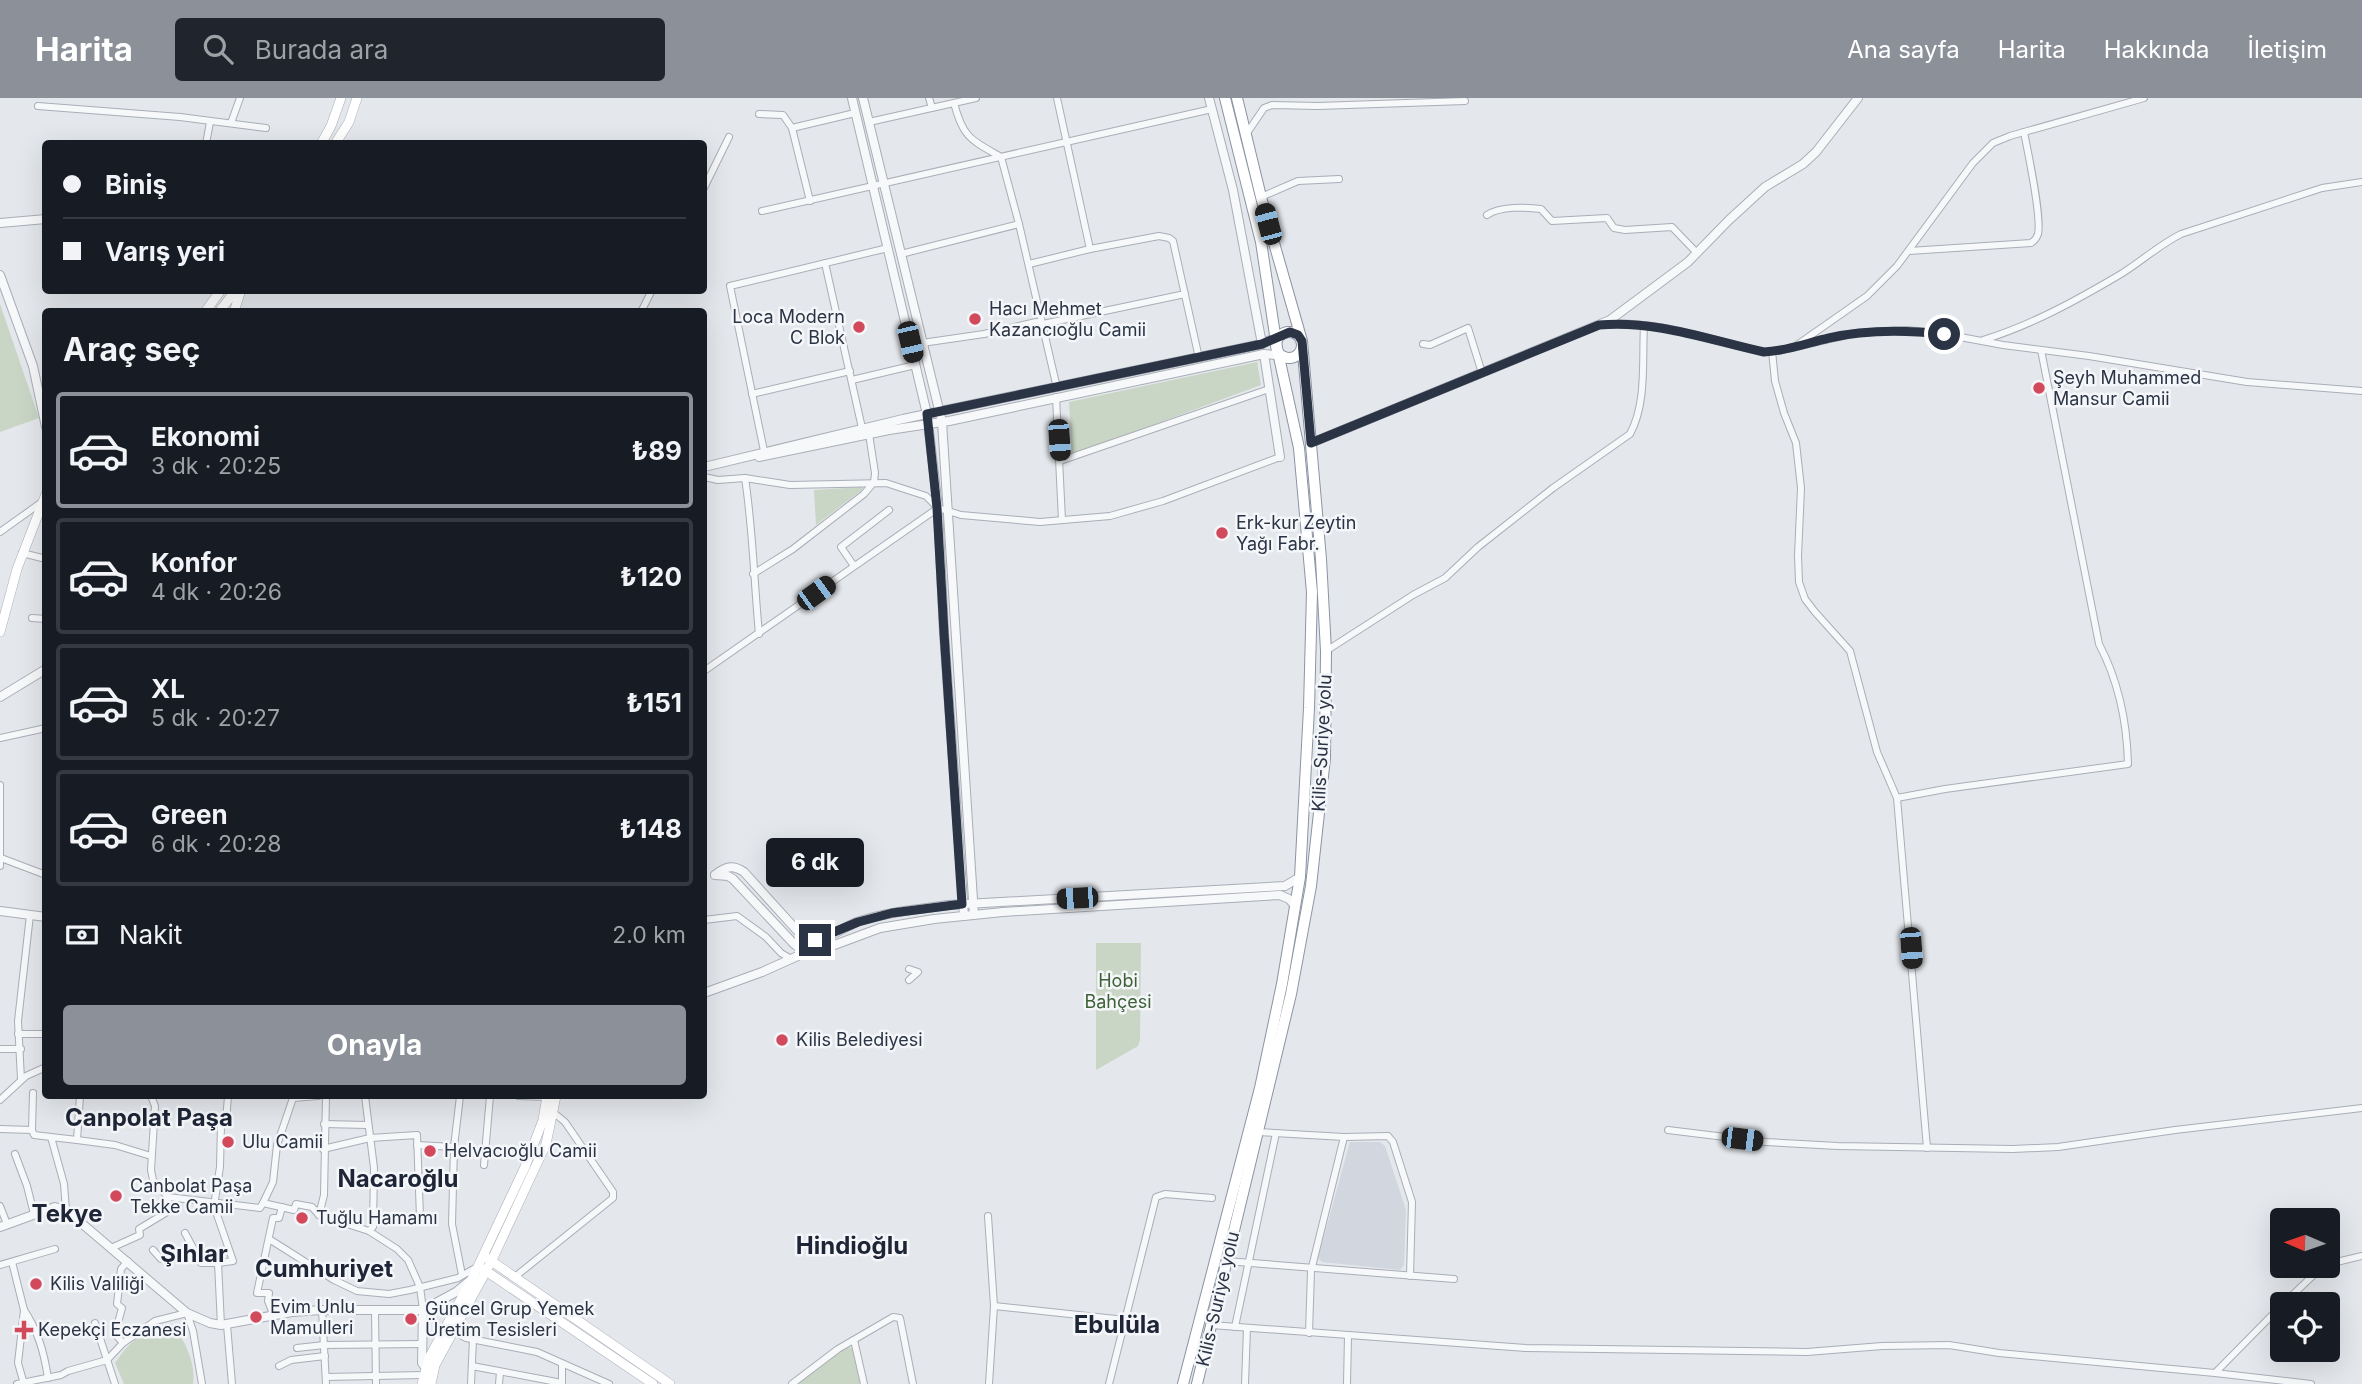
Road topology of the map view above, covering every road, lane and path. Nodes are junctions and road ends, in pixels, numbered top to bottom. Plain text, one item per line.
1 (60, 98) edge
2 (240, 98) edge
3 (341, 98) edge
4 (357, 98) edge
5 (852, 98) edge
6 (863, 98) edge
7 (929, 98) edge
8 (976, 98) edge
9 (1057, 98) edge
10 (1209, 98) edge
11 (1225, 98) edge
12 (1237, 98) edge
13 (1858, 98) edge
14 (2144, 98) edge
15 (1465, 101) dead end
16 (954, 103) junction
17 (38, 106) dead end
18 (60, 108) junction
19 (932, 108) junction
20 (1212, 109) junction
21 (855, 113) junction
22 (759, 114) dead end
23 (210, 122) junction
24 (869, 122) junction
25 (231, 123) junction
26 (266, 128) dead end
27 (792, 128) junction
28 (2024, 132) junction
29 (1245, 134) junction
30 (729, 137) dead end
31 (207, 140) edge
32 (323, 140) edge
33 (338, 140) edge
34 (1068, 141) junction
35 (1001, 157) junction
36 (1339, 180) dead end
37 (707, 182) edge
38 (2362, 182) edge
39 (878, 185) junction
40 (1261, 197) junction
41 (810, 201) junction
42 (762, 211) dead end
43 (1488, 215) dead end
44 (42, 219) edge
45 (0, 223) edge
46 (1019, 224) junction
47 (888, 248) junction
48 (1090, 249) junction
49 (1909, 251) junction
50 (1697, 253) junction
51 (901, 254) junction
52 (825, 262) junction
53 (1028, 264) junction
54 (0, 275) edge
55 (236, 294) edge
56 (1185, 294) junction
57 (224, 308) edge
58 (1043, 324) junction
59 (1599, 325) junction
60 (1644, 325) junction
61 (1302, 341) junction
62 (1982, 341) junction
63 (922, 343) junction
64 (1262, 344) junction
65 (1423, 344) dead end
66 (1280, 346) junction
67 (1792, 348) junction
68 (2041, 350) junction
69 (1772, 351) junction
70 (1264, 354) junction
71 (1199, 358) junction
72 (915, 365) junction
73 (849, 371) junction
74 (1482, 373) junction
75 (852, 380) junction
76 (1269, 389) junction
77 (2362, 391) edge
78 (1057, 392) junction
79 (752, 394) junction
80 (42, 408) edge
81 (939, 411) junction
82 (927, 414) junction
83 (942, 422) junction
84 (928, 424) junction
85 (866, 431) junction
86 (1311, 443) junction
87 (764, 451) junction
88 (1280, 457) joint
89 (732, 458) junction
90 (1060, 461) junction
91 (707, 466) edge
92 (707, 478) edge
93 (745, 478) junction
94 (874, 482) junction
95 (42, 500) edge
96 (42, 503) edge
97 (942, 509) junction
98 (888, 510) dead end
99 (1062, 520) junction
100 (0, 532) edge
101 (22, 553) junction
102 (42, 557) edge
103 (854, 566) junction
104 (753, 574) junction
105 (32, 618) dead end
106 (42, 619) edge
107 (0, 632) edge
108 (759, 634) junction
109 (1326, 651) junction
110 (707, 669) edge
111 (42, 671) edge
112 (0, 697) edge
113 (42, 729) edge
114 (0, 738) edge
115 (0, 785) edge
116 (1897, 797) junction
117 (1, 844) edge
118 (1, 858) edge
119 (0, 866) edge
120 (42, 873) edge
121 (1300, 877) junction
122 (962, 904) junction
123 (973, 904) junction
124 (1296, 906) junction
125 (0, 911) edge
126 (30, 915) junction
127 (974, 915) junction
128 (42, 916) edge
129 (964, 916) junction
130 (707, 920) edge
131 (811, 940) junction
132 (811, 951) junction
133 (791, 959) junction
134 (909, 969) dead end
135 (909, 980) dead end
136 (707, 992) edge
137 (18, 1034) junction
138 (42, 1034) edge
139 (0, 1049) edge
140 (21, 1049) junction
141 (42, 1069) edge
142 (21, 1079) junction
143 (33, 1093) dead end
144 (80, 1099) edge
145 (152, 1099) edge
146 (228, 1099) edge
147 (293, 1099) edge
148 (326, 1099) edge
149 (365, 1099) edge
150 (460, 1099) edge
151 (491, 1099) edge
152 (549, 1099) edge
153 (551, 1099) edge
154 (0, 1100) edge
155 (2362, 1108) edge
156 (554, 1113) junction
157 (324, 1124) junction
158 (368, 1125) junction
159 (0, 1129) edge
160 (32, 1129) junction
161 (1668, 1130) dead end
162 (1258, 1132) junction
163 (1276, 1133) junction
164 (51, 1137) junction
165 (1344, 1137) junction
166 (370, 1138) junction
167 (77, 1140) junction
168 (417, 1145) junction
169 (454, 1147) junction
170 (1927, 1148) junction
171 (323, 1149) junction
172 (15, 1154) dead end
173 (151, 1156) junction
174 (484, 1164) dead end
175 (168, 1197) junction
176 (1212, 1198) dead end
177 (215, 1202) junction
178 (263, 1203) junction
179 (0, 1206) edge
180 (282, 1207) junction
181 (66, 1210) junction
182 (34, 1214) junction
183 (319, 1215) junction
184 (988, 1216) dead end
185 (420, 1217) dead end
186 (3, 1226) edge
187 (369, 1231) junction
188 (185, 1233) dead end
189 (269, 1239) junction
190 (111, 1248) junction
191 (55, 1249) dead end
192 (497, 1250) junction
193 (153, 1251) dead end
194 (2362, 1256) edge
195 (197, 1258) junction
196 (488, 1258) junction
197 (128, 1261) junction
198 (1226, 1261) junction
199 (2340, 1261) edge
200 (12, 1262) junction
201 (218, 1263) junction
202 (1248, 1263) junction
203 (0, 1265) edge
204 (482, 1268) junction
205 (1312, 1268) junction
206 (505, 1269) junction
207 (462, 1275) junction
208 (516, 1276) junction
209 (1410, 1276) junction
210 (2311, 1278) edge
211 (1454, 1279) dead end
212 (476, 1280) junction
213 (501, 1281) junction
214 (420, 1287) junction
215 (2295, 1292) edge
216 (994, 1306) junction
217 (24, 1310) junction
218 (322, 1310) junction
219 (375, 1310) junction
220 (423, 1310) junction
221 (187, 1312) junction
222 (270, 1316) junction
223 (2270, 1316) edge
224 (1125, 1320) junction
225 (95, 1323) dead end
226 (224, 1325) junction
227 (1211, 1325) junction
228 (1235, 1327) junction
229 (1247, 1328) junction
230 (453, 1331) junction
231 (1309, 1333) junction
232 (1348, 1336) junction
233 (473, 1339) junction
234 (855, 1340) junction
235 (123, 1343) junction
236 (422, 1344) junction
237 (324, 1345) junction
238 (375, 1345) junction
239 (297, 1348) dead end
240 (325, 1356) junction
241 (107, 1360) junction
242 (562, 1364) junction
243 (279, 1366) dead end
244 (471, 1366) junction
245 (500, 1371) junction
246 (2215, 1373) junction
247 (423, 1375) edge
248 (48, 1378) junction
249 (375, 1380) edge
250 (326, 1381) edge
251 (530, 1381) edge
252 (21, 1384) edge
253 (115, 1384) edge
254 (202, 1384) edge
255 (232, 1384) edge
256 (431, 1384) edge
257 (471, 1384) edge
258 (499, 1384) edge
259 (562, 1384) edge
260 (607, 1384) edge
261 (653, 1384) edge
262 (670, 1384) edge
263 (792, 1384) edge
264 (864, 1384) edge
265 (913, 1384) edge
266 (989, 1384) edge
267 (1109, 1384) edge
268 (1183, 1384) edge
269 (1197, 1384) edge
270 (1245, 1384) edge
271 (1347, 1384) edge
272 (2311, 1384) edge

1 - 18 street
2 - 25 street
3 - 32 main road
4 - 33 main road
5 - 21 street
6 - 24 street
7 - 19 street
8 - 16 street
9 - 34 street
10 - 20 street
11 - 66 highway
12 - 29 highway, Kilis-Suriye yolu
13 - 50 street
14 - 28 street
15 - 29 street
16 - 19 street
16 - 35 street
17 - 18 street
18 - 23 street
19 - 24 street
20 - 34 street
20 - 64 street
21 - 27 street
21 - 39 street
22 - 27 street
23 - 25 street
23 - 31 street
24 - 39 street
25 - 26 street
27 - 41 street
28 - 49 street
28 - 49 street
29 - 40 highway, Kilis-Suriye yolu
30 - 37 street
34 - 35 street
34 - 48 street
35 - 39 street
35 - 46 street
36 - 40 street
38 - 62 street
39 - 41 street
39 - 47 street
39 - 51 street
40 - 61 highway, Kilis-Suriye yolu
41 - 42 street
43 - 50 street
44 - 45 street
46 - 51 street
46 - 53 street
47 - 52 street
47 - 72 street
48 - 53 street
48 - 56 street
49 - 67 street
50 - 59 street
51 - 63 street
52 - 73 street
52 - 79 street
53 - 58 street
54 - 80 street
55 - 57 main road
56 - 58 street
56 - 71 street
58 - 63 street
58 - 78 street
59 - 60 street
59 - 74 street
60 - 69 street
60 - 109 street
61 - 66 highway
61 - 66 highway
61 - 86 highway, Kilis-Suriye yolu
62 - 67 street
62 - 68 street
63 - 81 street
64 - 66 street
64 - 71 street
65 - 74 street
66 - 70 street
66 - 121 highway
67 - 69 street
68 - 77 street
68 - 116 street
69 - 116 street
70 - 76 street
70 - 78 street
71 - 78 street
72 - 75 street
72 - 82 street
73 - 75 street
73 - 79 street
74 - 86 street
75 - 85 street
76 - 88 street
76 - 90 street
78 - 81 street
78 - 83 street
78 - 90 street
79 - 87 street
81 - 82 street
81 - 83 street
82 - 84 street
82 - 85 street
83 - 84 street
83 - 97 street
84 - 85 street
84 - 97 street
85 - 87 street
85 - 89 street
85 - 94 street
86 - 109 highway, Kilis-Suriye yolu
87 - 89 street
88 - 99 street
89 - 91 street
90 - 99 street
92 - 93 street
93 - 94 street
93 - 104 street
94 - 97 street
94 - 104 street
95 - 100 street
96 - 101 main road
97 - 99 street
97 - 103 street
97 - 122 street
97 - 123 street
98 - 103 street
101 - 102 street
101 - 107 main road
103 - 108 street
104 - 108 street
105 - 106 street
108 - 110 street
109 - 162 highway, Kilis-Suriye yolu
111 - 112 street
113 - 114 street
115 - 117 street
116 - 170 street
117 - 118 street
118 - 119 street
118 - 120 street
121 - 123 street
121 - 124 highway
122 - 123 street
122 - 129 street
122 - 131 street
123 - 127 street
124 - 127 street
124 - 268 highway
125 - 126 street
126 - 128 street
126 - 137 street
127 - 129 street
129 - 132 street
130 - 133 street
131 - 132 street
131 - 132 street
132 - 133 street
133 - 136 street
134 - 135 street
137 - 138 street
137 - 140 street
139 - 140 street
140 - 142 street
141 - 142 street
142 - 154 street
143 - 160 street
144 - 167 street
145 - 173 street
146 - 177 street
147 - 178 street
148 - 157 street
149 - 158 street
150 - 169 street
151 - 174 street
152 - 196 main road
153 - 156 main road
155 - 170 street
156 - 192 main road
156 - 208 street
157 - 158 street
157 - 171 street
158 - 166 street
159 - 160 street
160 - 164 street
161 - 170 street
162 - 163 street
162 - 198 highway, Kilis-Suriye yolu
163 - 165 street
163 - 202 street
164 - 167 street
164 - 181 street
165 - 205 street
165 - 209 street
166 - 168 street
166 - 171 street
166 - 187 street
167 - 173 street
168 - 169 street
168 - 185 street
169 - 207 street
171 - 183 street
172 - 182 street
173 - 175 street
175 - 177 street
175 - 190 street
176 - 224 street
177 - 178 street
177 - 201 street
178 - 180 street
179 - 186 street
180 - 183 street
180 - 189 street
181 - 182 street
181 - 190 street
182 - 186 street
183 - 187 street
184 - 216 street
187 - 214 street
188 - 195 street
189 - 214 street
189 - 222 street
190 - 197 street
191 - 200 street
192 - 196 main road
192 - 206 main road
193 - 195 street
194 - 199 street
195 - 201 street
196 - 204 main road
196 - 206 main road
197 - 221 street
197 - 235 street
198 - 202 street
198 - 227 highway, Kilis-Suriye yolu
200 - 203 street
200 - 217 street
201 - 226 street
202 - 205 street
202 - 228 street
204 - 207 street
204 - 212 main road
204 - 213 main road
205 - 209 street
205 - 231 street
206 - 208 main road
207 - 214 street
208 - 262 main road
209 - 211 street
210 - 215 street
212 - 213 main road
212 - 220 street
212 - 230 main road
212 - 247 main road
213 - 261 main road
214 - 220 street
216 - 224 street
216 - 266 street
217 - 248 street
217 - 252 street
218 - 219 street
218 - 222 street
218 - 237 street
219 - 220 street
219 - 238 street
220 - 236 street
221 - 226 street
221 - 235 street
221 - 254 street
222 - 226 street
223 - 246 street
224 - 267 street
225 - 241 street
226 - 255 street
227 - 228 street
227 - 269 highway, Kilis-Suriye yolu
228 - 229 street
229 - 231 street
229 - 270 street
230 - 233 street
230 - 256 main road
231 - 232 street
232 - 246 street
232 - 271 street
233 - 242 street
233 - 244 street
234 - 263 street
234 - 264 street
234 - 265 street
235 - 241 street
236 - 238 street
236 - 247 street
237 - 238 street
237 - 239 street
237 - 240 street
238 - 249 street
240 - 243 street
240 - 250 street
241 - 248 street
241 - 253 street
242 - 259 street
242 - 260 street
244 - 245 street
244 - 257 street
245 - 251 street
245 - 258 street
246 - 272 street
247 - 249 street
248 - 252 street
249 - 250 street
251 - 259 street

